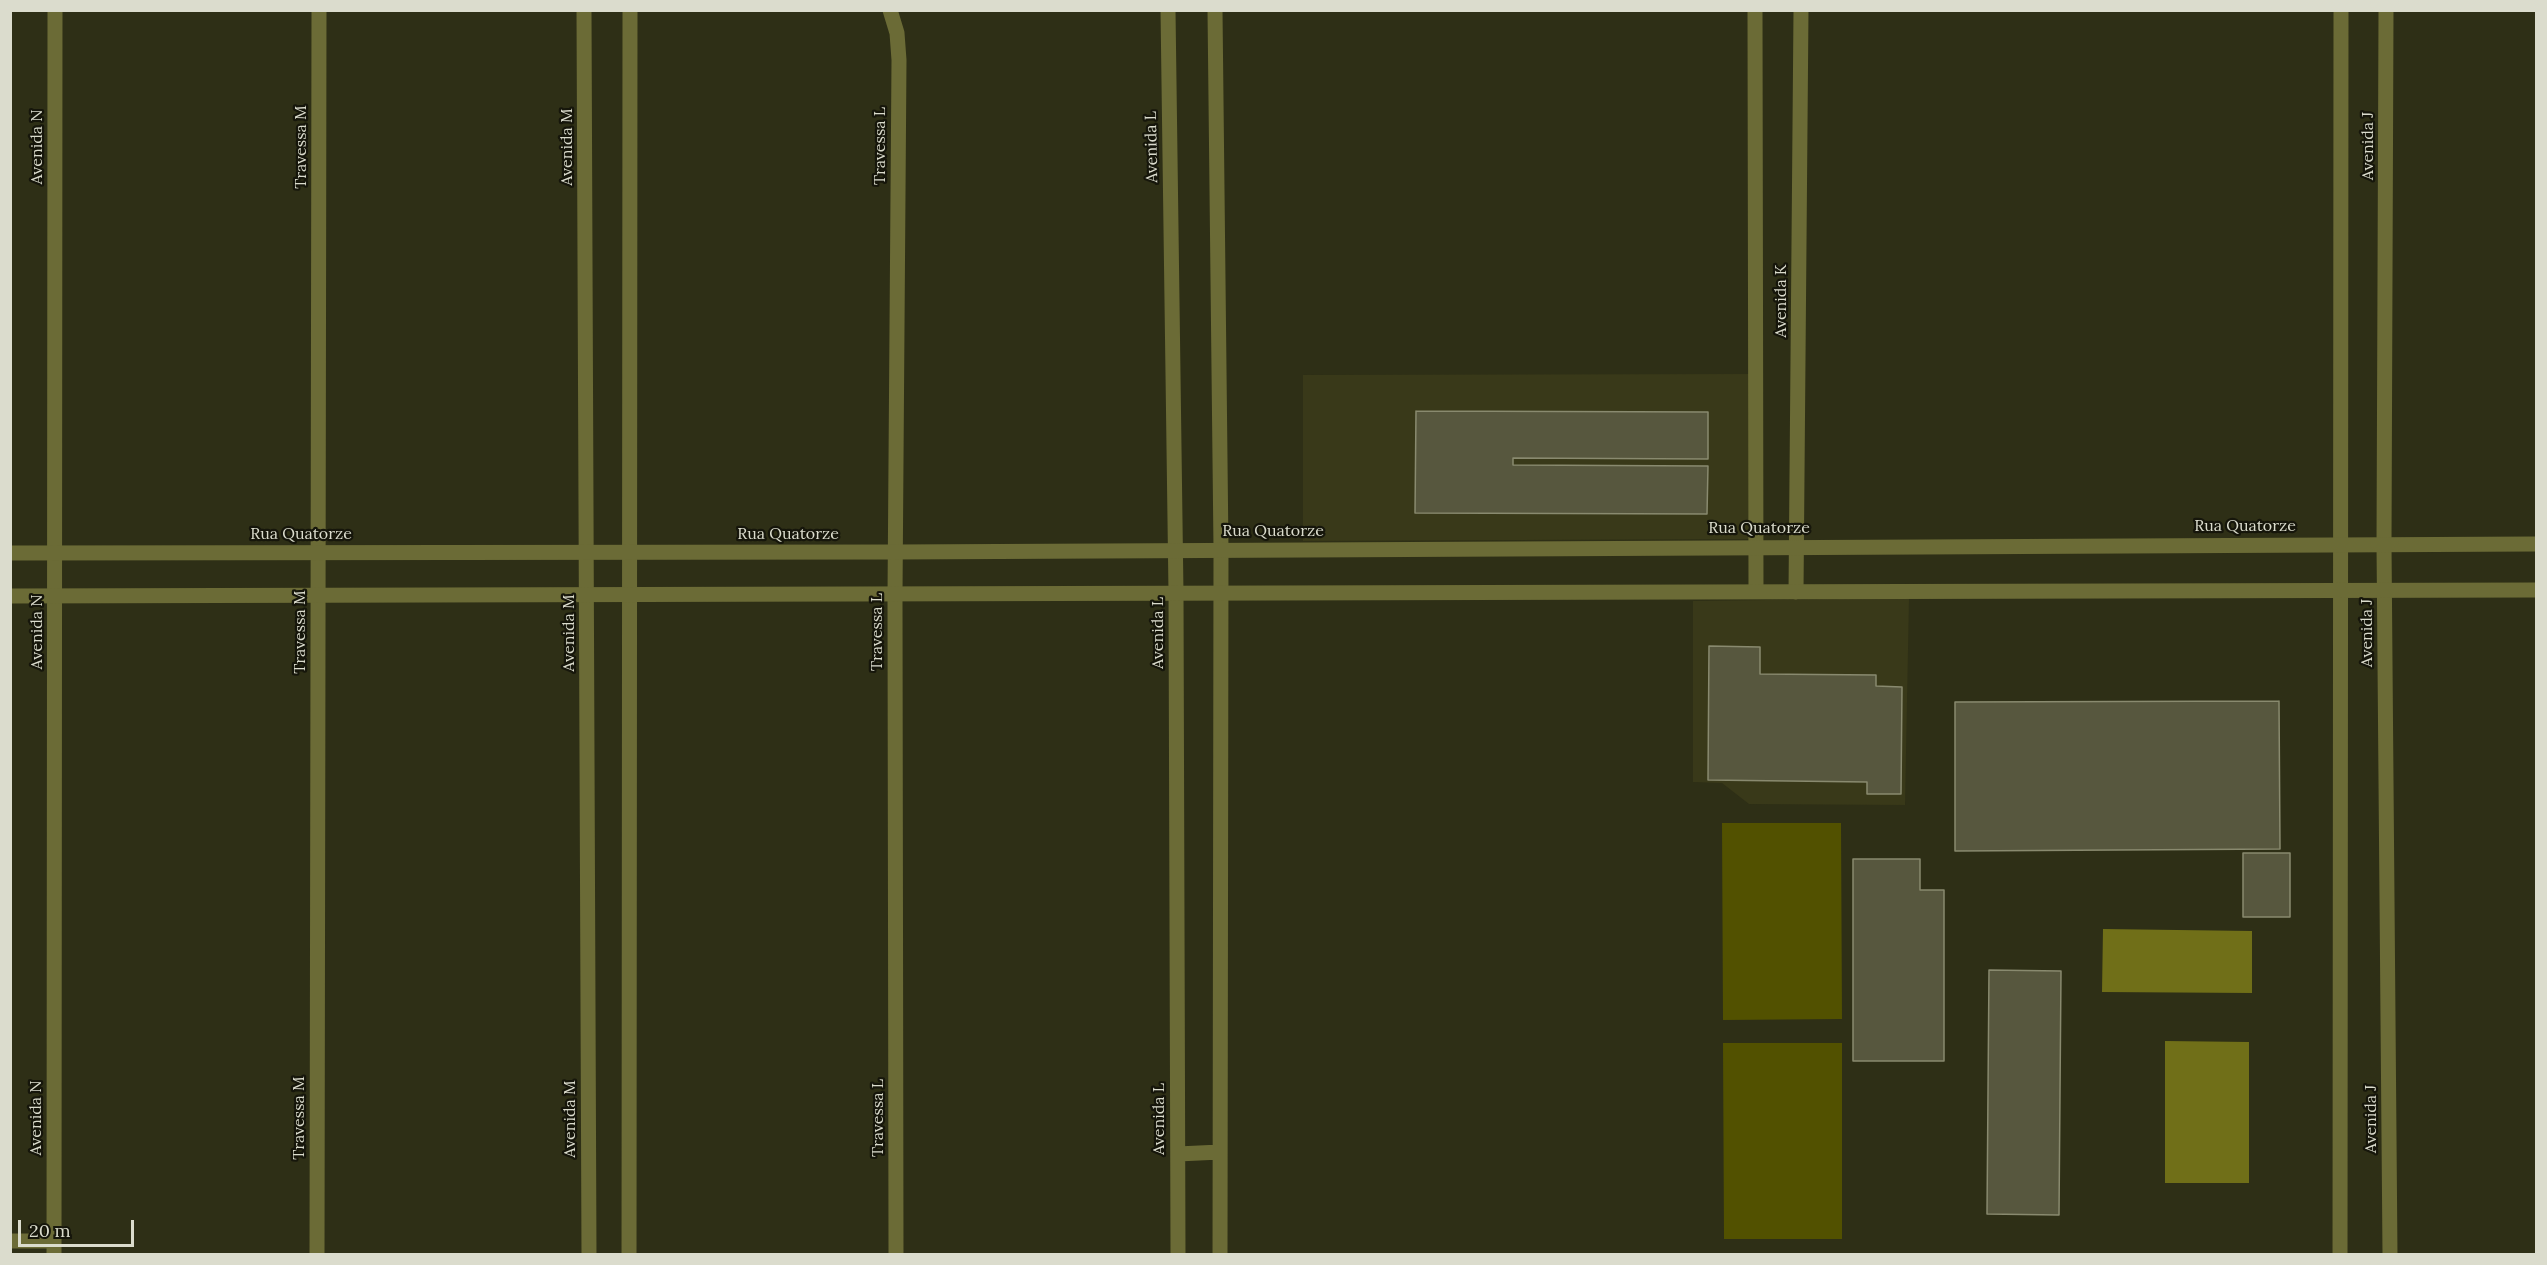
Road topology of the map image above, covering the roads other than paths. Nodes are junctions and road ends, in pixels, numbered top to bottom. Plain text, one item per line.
1 (55, 10) edge
2 (319, 10) edge
3 (584, 10) edge
4 (630, 10) edge
5 (890, 10) edge
6 (1168, 10) edge
7 (1215, 10) edge
8 (1755, 10) edge
9 (1801, 10) edge
10 (2341, 10) edge
11 (2386, 10) edge
12 (2342, 544) junction
13 (2384, 544) junction
14 (2536, 544) edge
15 (1755, 546) junction
16 (1797, 546) junction
17 (1221, 549) junction
18 (1176, 550) junction
19 (319, 552) junction
20 (586, 552) junction
21 (628, 552) junction
22 (896, 552) junction
23 (10, 553) edge
24 (55, 553) junction
25 (2342, 590) junction
26 (2385, 590) junction
27 (2536, 590) edge
28 (1756, 591) junction
29 (1796, 592) junction
30 (1176, 593) junction
31 (1219, 593) junction
32 (895, 594) junction
33 (318, 595) junction
34 (587, 595) junction
35 (629, 595) junction
36 (10, 596) edge
37 (56, 596) junction
38 (1220, 1152) junction
39 (1178, 1154) junction
40 (10, 1241) edge
41 (53, 1248) edge
42 (317, 1254) edge
43 (589, 1254) edge
44 (629, 1254) edge
45 (896, 1254) edge
46 (1178, 1254) edge
47 (1220, 1254) edge
48 (2340, 1254) edge
49 (2390, 1254) edge

1 - 24 street, Avenida N
2 - 19 street, Travessa M
3 - 20 street, Avenida M
4 - 21 street
5 - 22 street, Travessa L
6 - 18 street, Avenida L
7 - 17 street
8 - 15 street, Avenida K
9 - 16 street, Avenida K
10 - 12 street, Avenida J
11 - 13 street, Avenida J
12 - 13 street, Rua Quatorze
12 - 16 street, Rua Quatorze
12 - 25 street, Avenida J
13 - 14 street, Rua Quatorze
13 - 26 street, Avenida J
15 - 16 street, Rua Quatorze
15 - 17 street, Rua Quatorze
15 - 28 street, Avenida K
16 - 29 street, Avenida K
17 - 18 street, Rua Quatorze
17 - 31 street
18 - 22 street, Rua Quatorze
18 - 30 street, Avenida L
19 - 20 street, Rua Quatorze
19 - 24 street, Rua Quatorze
19 - 33 street, Travessa M
20 - 21 street, Rua Quatorze
20 - 34 street, Avenida M
21 - 22 street, Rua Quatorze
21 - 35 street
22 - 32 street, Travessa L
23 - 24 street, Rua Quatorze
24 - 37 street, Avenida N
25 - 26 street
25 - 29 street
25 - 48 street, Avenida J
26 - 27 street
26 - 49 street, Avenida J
28 - 29 street
28 - 31 street
30 - 31 street
30 - 32 street
30 - 39 street, Avenida L
31 - 38 street
32 - 35 street
32 - 45 street, Travessa L
33 - 34 street
33 - 37 street
33 - 42 street, Travessa M
34 - 35 street
34 - 43 street, Avenida M
35 - 44 street
36 - 37 street
37 - 41 street, Avenida N
38 - 39 street
38 - 47 street
39 - 46 street, Avenida L
40 - 41 street

